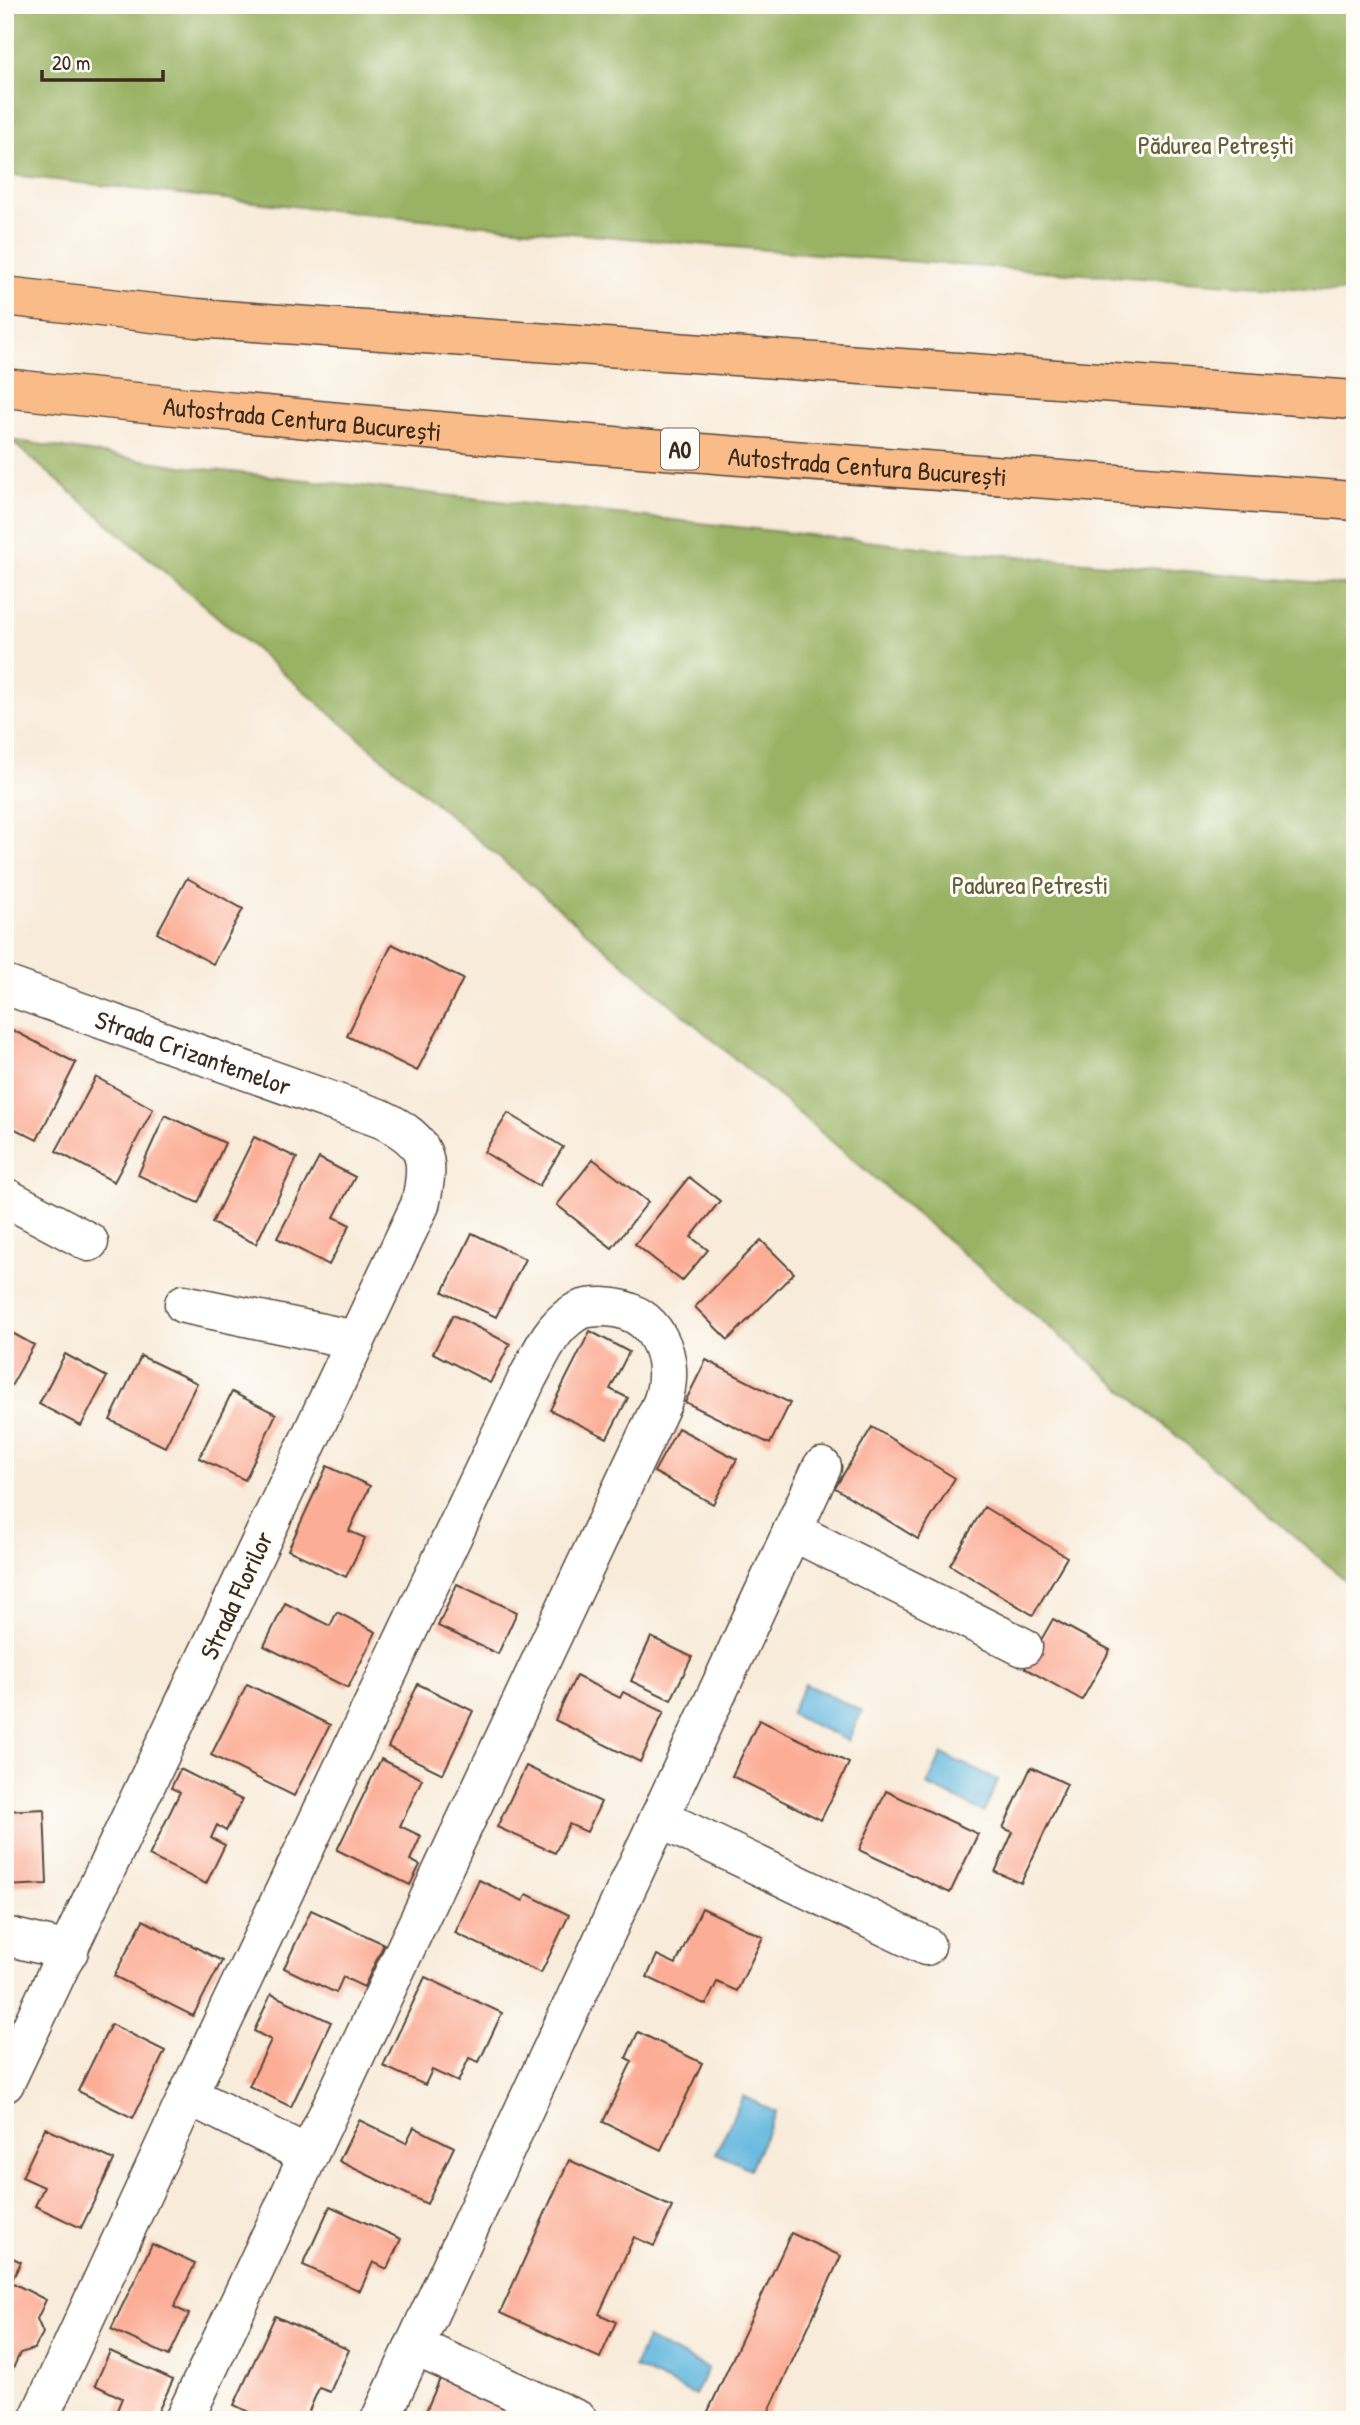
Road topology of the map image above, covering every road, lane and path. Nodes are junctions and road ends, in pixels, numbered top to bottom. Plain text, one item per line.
1 (5, 296) edge
2 (5, 387) edge
3 (1355, 400) edge
4 (1355, 501) edge
5 (5, 985) edge
6 (382, 1119) joint
7 (5, 1197) edge
8 (89, 1242) dead end
9 (184, 1304) dead end
10 (356, 1340) junction
11 (822, 1467) dead end
12 (792, 1531) junction
13 (1023, 1647) dead end
14 (659, 1818) junction
15 (5, 1936) edge
16 (926, 1946) dead end
17 (69, 1951) junction
18 (5, 2083) edge
19 (188, 2095) junction
20 (308, 2155) junction
21 (414, 2346) junction
22 (38, 2420) edge
23 (184, 2420) edge
24 (380, 2420) edge
25 (578, 2420) edge

1 - 3 highway
2 - 4 highway, Autostrada Centura București / A0
5 - 6 street, Strada Crizantemelor
6 - 10 street, Strada Florilor
7 - 8 street
9 - 10 street
10 - 17 street, Strada Florilor
11 - 12 street
12 - 13 street
12 - 14 street
14 - 16 street
14 - 21 street
15 - 17 street
17 - 18 street, Strada Florilor
19 - 20 street
19 - 20 street
19 - 22 street
20 - 23 street
21 - 24 street
21 - 25 street

